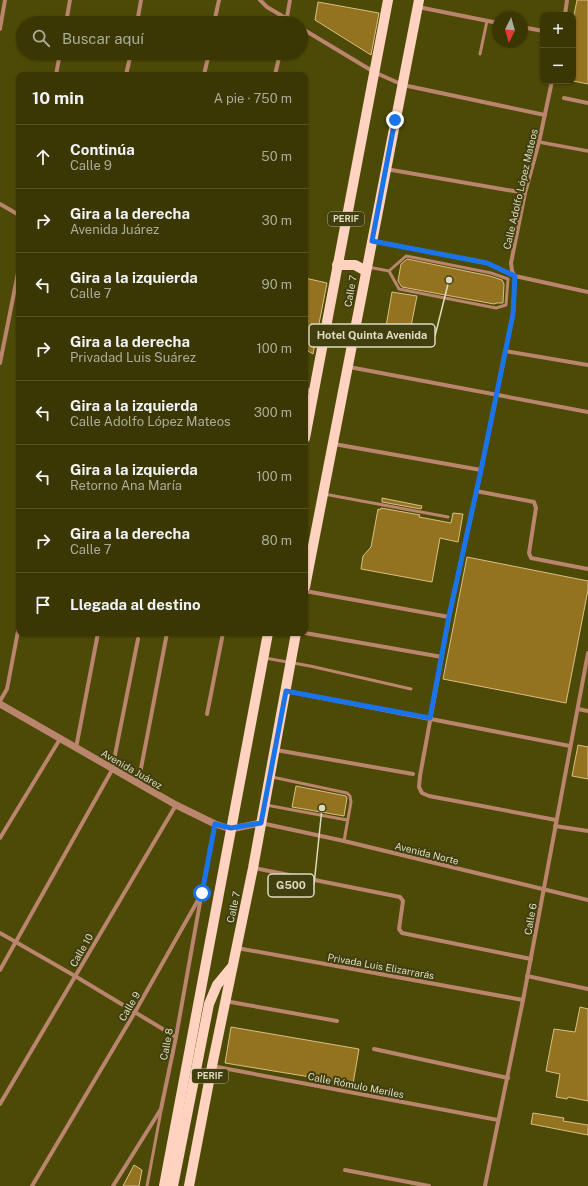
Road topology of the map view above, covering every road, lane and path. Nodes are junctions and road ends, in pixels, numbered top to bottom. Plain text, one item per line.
1 (5, 0) edge
2 (70, 0) edge
3 (141, 0) edge
4 (219, 0) edge
5 (260, 0) edge
6 (290, 0) edge
7 (388, 0) edge
8 (567, 0) edge
9 (418, 4) edge
10 (565, 12) edge
11 (67, 16) edge
12 (138, 16) edge
13 (216, 16) edge
14 (279, 16) edge
15 (287, 16) edge
16 (487, 21) junction
17 (492, 22) edge
18 (0, 28) edge
19 (528, 28) edge
20 (540, 30) edge
21 (308, 32) edge
22 (480, 54) dead end
23 (59, 60) edge
24 (129, 60) edge
25 (207, 60) edge
26 (279, 60) edge
27 (57, 72) edge
28 (127, 72) edge
29 (205, 72) edge
30 (277, 72) edge
31 (374, 72) junction
32 (551, 84) edge
33 (403, 85) junction
34 (564, 98) dead end
35 (588, 103) edge
36 (545, 115) junction
37 (539, 142) junction
38 (588, 151) edge
39 (386, 168) junction
40 (525, 193) junction
41 (0, 204) edge
42 (16, 213) edge
43 (372, 241) junction
44 (337, 265) junction
45 (367, 269) junction
46 (389, 271) junction
47 (515, 276) junction
48 (16, 283) edge
49 (588, 292) edge
50 (505, 351) junction
51 (0, 363) edge
52 (588, 365) edge
53 (349, 367) junction
54 (309, 391) edge
55 (496, 394) junction
56 (308, 403) edge
57 (588, 412) edge
58 (333, 443) junction
59 (481, 470) junction
60 (476, 491) junction
61 (322, 494) junction
62 (448, 517) dead end
63 (588, 569) edge
64 (308, 571) edge
65 (308, 592) edge
66 (449, 616) junction
67 (308, 634) edge
68 (17, 636) edge
69 (97, 636) edge
70 (166, 636) edge
71 (222, 636) edge
72 (268, 636) edge
73 (296, 636) edge
74 (138, 639) dead end
75 (588, 654) edge
76 (442, 656) junction
77 (264, 657) junction
78 (291, 663) junction
79 (411, 689) dead end
80 (286, 691) junction
81 (0, 703) edge
82 (578, 709) junction
83 (588, 711) edge
84 (207, 714) dead end
85 (430, 718) junction
86 (60, 738) junction
87 (570, 746) junction
88 (76, 748) junction
89 (275, 750) junction
90 (112, 770) junction
91 (413, 774) dead end
92 (270, 777) junction
93 (138, 784) junction
94 (265, 804) junction
95 (176, 805) junction
96 (347, 820) junction
97 (556, 820) junction
98 (261, 823) junction
99 (215, 824) junction
100 (555, 826) junction
101 (231, 828) junction
102 (588, 831) edge
103 (0, 838) edge
104 (344, 841) junction
105 (253, 868) junction
106 (543, 890) junction
107 (202, 893) junction
108 (588, 900) edge
109 (0, 933) edge
110 (16, 942) junction
111 (237, 948) junction
112 (531, 959) junction
113 (232, 967) junction
114 (0, 970) edge
115 (76, 976) junction
116 (527, 976) junction
117 (588, 989) edge
118 (523, 1000) junction
119 (225, 1001) junction
120 (135, 1012) junction
121 (337, 1021) dead end
122 (176, 1037) junction
123 (374, 1049) dead end
124 (212, 1066) junction
125 (508, 1078) junction
126 (0, 1104) edge
127 (161, 1109) junction
128 (498, 1120) junction
129 (346, 1170) dead end
130 (32, 1186) edge
131 (113, 1186) edge
132 (147, 1186) edge
133 (164, 1186) edge
134 (173, 1186) edge
135 (189, 1186) edge
136 (429, 1186) edge
137 (485, 1186) edge

1 - 18 street
2 - 11 street
3 - 12 street
4 - 13 street
5 - 14 street
6 - 15 street
7 - 31 main road, Calle 7 / PERIF
8 - 10 street
9 - 16 street
9 - 33 main road, Calle 7 / PERIF
16 - 17 street
16 - 22 lane
19 - 20 street
21 - 31 street
23 - 27 street
24 - 28 street
25 - 29 street
26 - 30 street
31 - 33 street
31 - 44 main road, Calle 7 / PERIF
32 - 36 street, Calle Adolfo López Mateos
33 - 36 street
33 - 39 main road, Calle 7 / PERIF
34 - 35 street
36 - 37 street, Calle Adolfo López Mateos
37 - 38 street
37 - 40 street, Calle Adolfo López Mateos
39 - 40 street
39 - 43 main road, Calle 7 / PERIF
40 - 47 street, Calle Adolfo López Mateos
41 - 42 street
43 - 45 main road, Calle 7 / PERIF
43 - 47 street
44 - 45 main road
44 - 54 main road, Calle 7 / PERIF
45 - 46 lane
45 - 53 main road, Calle 7 / PERIF
46 - 46 lane
47 - 49 street
47 - 50 street, Calle Adolfo López Mateos
48 - 51 street
50 - 52 street
50 - 55 street, Calle Adolfo López Mateos
53 - 55 street
53 - 58 main road, Calle 7 / PERIF
54 - 56 main road, Calle 7 / PERIF
55 - 57 street
55 - 59 street, Calle Adolfo López Mateos
58 - 59 street
58 - 61 main road, Calle 7 / PERIF
59 - 60 street, Calle Adolfo López Mateos
60 - 63 street
60 - 66 street, Calle Adolfo López Mateos
61 - 62 lane
61 - 64 main road, Calle 7 / PERIF
65 - 66 street
66 - 76 street, Calle Adolfo López Mateos
67 - 76 street
68 - 81 street
69 - 88 street
70 - 93 street
71 - 84 street
72 - 77 main road, Calle 7 / PERIF
73 - 78 main road, Calle 7 / PERIF
74 - 90 street
75 - 82 street, Calle 6
76 - 85 street, Calle Adolfo López Mateos
77 - 78 lane
77 - 101 main road, Calle 7 / PERIF
78 - 79 lane
78 - 80 main road, Calle 7 / PERIF
80 - 85 street
80 - 89 main road, Calle 7 / PERIF
81 - 86 street, Avenida Juárez
82 - 83 street
82 - 87 street, Calle 6
85 - 87 street
85 - 97 street, Calle Adolfo López Mateos
86 - 88 street, Avenida Juárez
86 - 103 street
87 - 97 street, Calle 6
88 - 90 street, Avenida Juárez
89 - 91 street
89 - 92 main road, Calle 7 / PERIF
90 - 93 street, Avenida Juárez
90 - 110 street
92 - 94 main road, Calle 7 / PERIF
92 - 96 lane
93 - 95 street, Avenida Juárez
94 - 96 lane
94 - 98 main road, Calle 7 / PERIF
95 - 99 street, Avenida Juárez
95 - 115 street, Calle 10
96 - 104 lane
97 - 100 street, Calle 6
98 - 101 street, Avenida Juárez
98 - 104 street, Avenida Norte
98 - 105 main road, Calle 7 / PERIF
99 - 101 street, Avenida Juárez
99 - 107 street, Calle 9
100 - 102 street
100 - 106 street, Calle 6
101 - 133 main road, Calle 7 / PERIF
104 - 106 street, Avenida Norte
105 - 111 main road, Calle 7 / PERIF
105 - 112 street
106 - 108 street, Avenida Norte
106 - 112 street, Calle 6
107 - 120 street, Calle 9
107 - 122 street, Calle 8
109 - 110 street
110 - 114 street
110 - 115 street
111 - 113 main road, Calle 7 / PERIF
111 - 118 street, Privada Luis Elizarrarás
112 - 116 street, Calle 6
113 - 119 main road, Calle 7 / PERIF
113 - 134 main road
115 - 120 street
115 - 126 street, Calle 10
116 - 117 street
116 - 118 street, Calle 6
118 - 125 street, Calle 6
119 - 121 street
119 - 124 main road, Calle 7 / PERIF
120 - 122 street
120 - 130 street, Calle 9
122 - 127 street, Calle 8
123 - 125 street
124 - 128 street, Calle Rómulo Meriles
124 - 135 main road, Calle 7 / PERIF
125 - 128 street, Calle 6
127 - 131 street, Calle 8
127 - 132 lane
128 - 137 street, Calle 6
129 - 136 street

